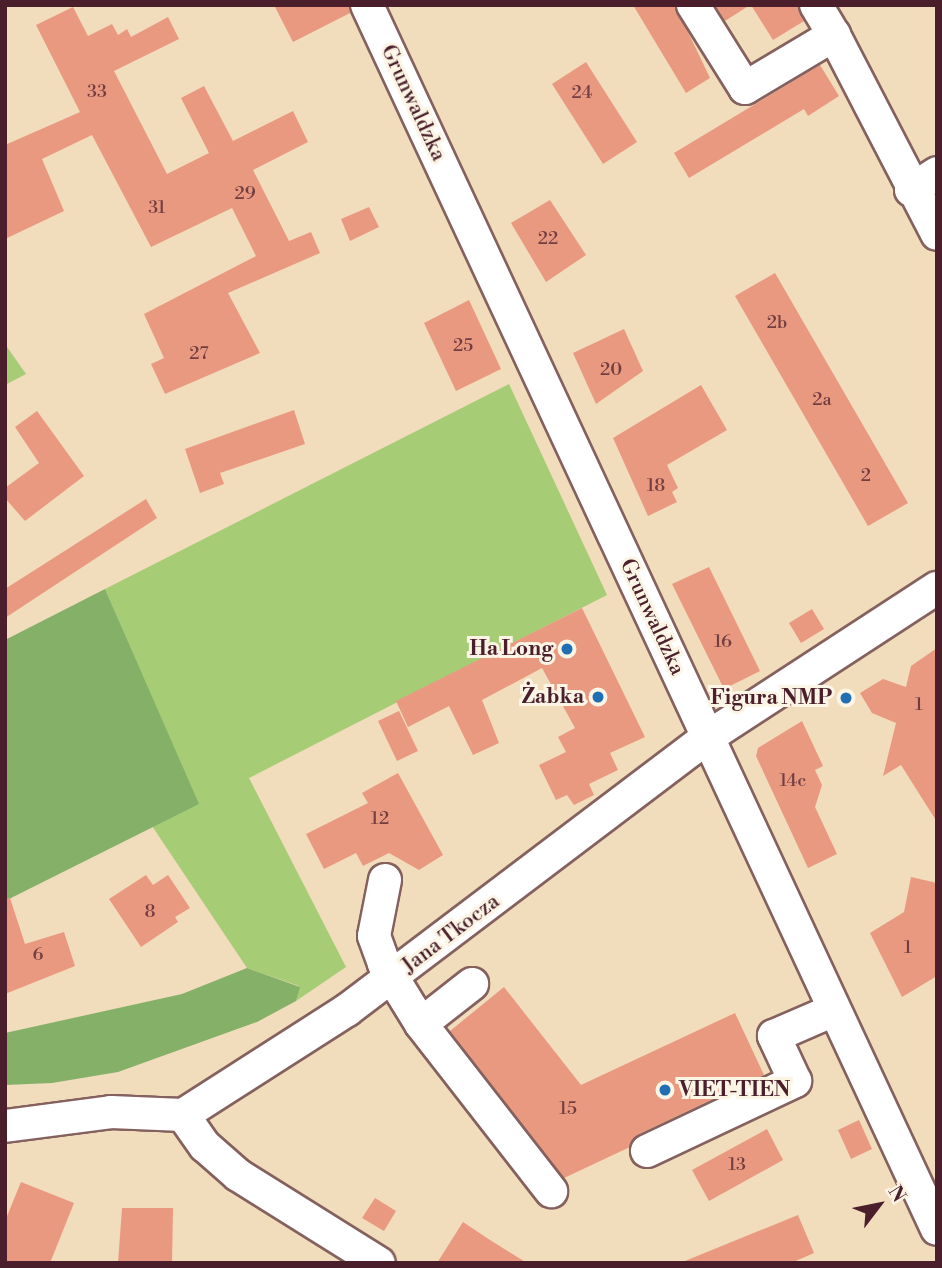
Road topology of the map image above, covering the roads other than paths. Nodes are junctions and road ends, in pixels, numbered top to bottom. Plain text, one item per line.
1 (367, 5) edge
2 (693, 5) edge
3 (816, 5) edge
4 (834, 35) junction
5 (924, 182) edge
6 (937, 234) edge
7 (937, 588) edge
8 (708, 737) junction
9 (385, 880) dead end
10 (393, 977) junction
11 (472, 984) dead end
12 (834, 1010) junction
13 (421, 1024) junction
14 (183, 1115) junction
15 (5, 1126) edge
16 (647, 1151) dead end
17 (551, 1191) dead end
18 (930, 1197) edge
19 (937, 1229) edge
20 (379, 1263) edge

1 - 8 street, Grunwaldzka
2 - 4 street
3 - 4 street
4 - 5 street
5 - 6 street
7 - 8 street, Jana Tkocza
8 - 10 street, Jana Tkocza
8 - 12 street, Grunwaldzka
9 - 10 street
10 - 13 street
10 - 14 street, Jana Tkocza
11 - 13 street
12 - 16 street
12 - 18 street, Grunwaldzka
13 - 17 street
14 - 15 street
14 - 20 street
18 - 19 street, Grunwaldzka

